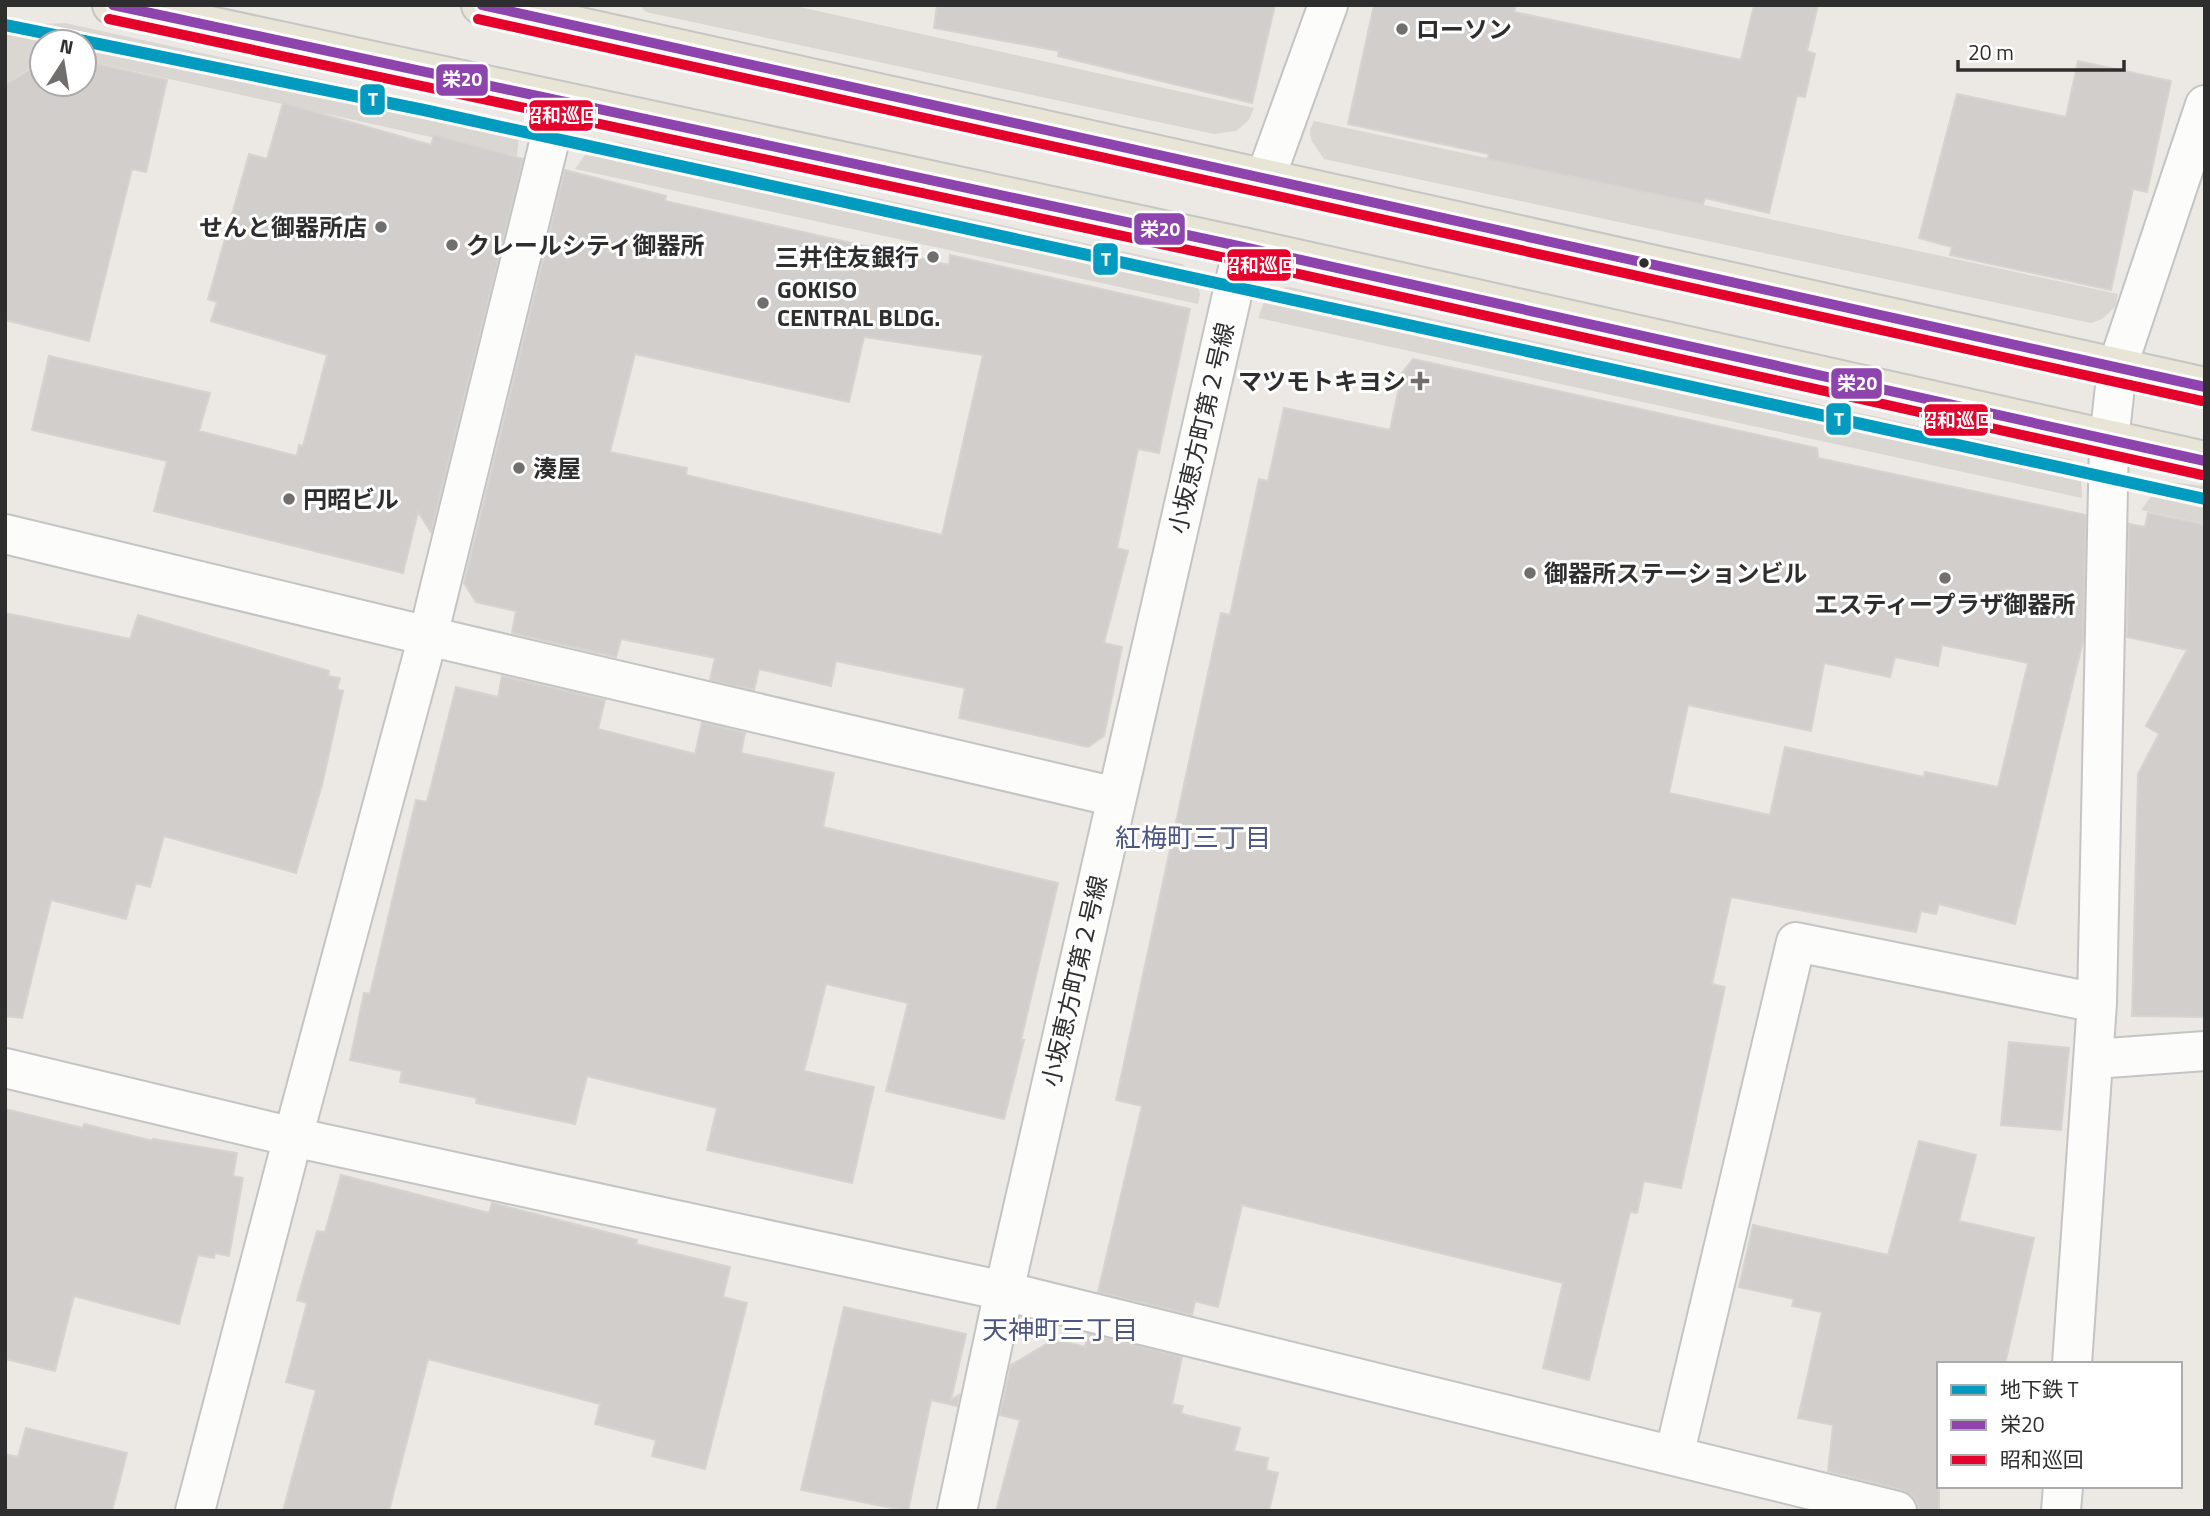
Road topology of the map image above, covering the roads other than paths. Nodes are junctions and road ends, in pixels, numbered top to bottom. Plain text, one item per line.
1 (112, 5) edge
2 (481, 5) edge
3 (1328, 5) edge
4 (584, 16) edge
5 (562, 102) junction
6 (2205, 105) edge
7 (1265, 179) junction
8 (1242, 247) junction
9 (2117, 368) junction
10 (2205, 387) edge
11 (2109, 441) junction
12 (2205, 461) edge
13 (5, 534) edge
14 (428, 636) junction
15 (1116, 797) junction
16 (2097, 1003) junction
17 (2205, 1051) edge
18 (2094, 1059) junction
19 (5, 1068) edge
20 (293, 1137) junction
21 (1004, 1291) junction
22 (2072, 1362) edge
23 (1674, 1456) junction
24 (2063, 1488) edge
25 (195, 1511) edge
26 (957, 1511) edge
27 (1896, 1511) edge
28 (2061, 1511) edge

1 - 5 main road
2 - 4 main road
3 - 7 street
4 - 7 main road
5 - 8 main road
5 - 14 street
6 - 9 street
7 - 9 main road
8 - 11 main road
8 - 15 street, 小坂恵方町第２号線
9 - 10 main road
9 - 11 street
11 - 12 main road
11 - 16 street
13 - 14 street
14 - 15 street
14 - 20 street
15 - 21 street, 小坂恵方町第２号線
16 - 18 street
16 - 23 street
17 - 18 street
18 - 22 street
19 - 20 street
20 - 21 street
20 - 25 street
21 - 23 street
21 - 26 street, 小坂恵方町第２号線
23 - 27 street
24 - 28 street

